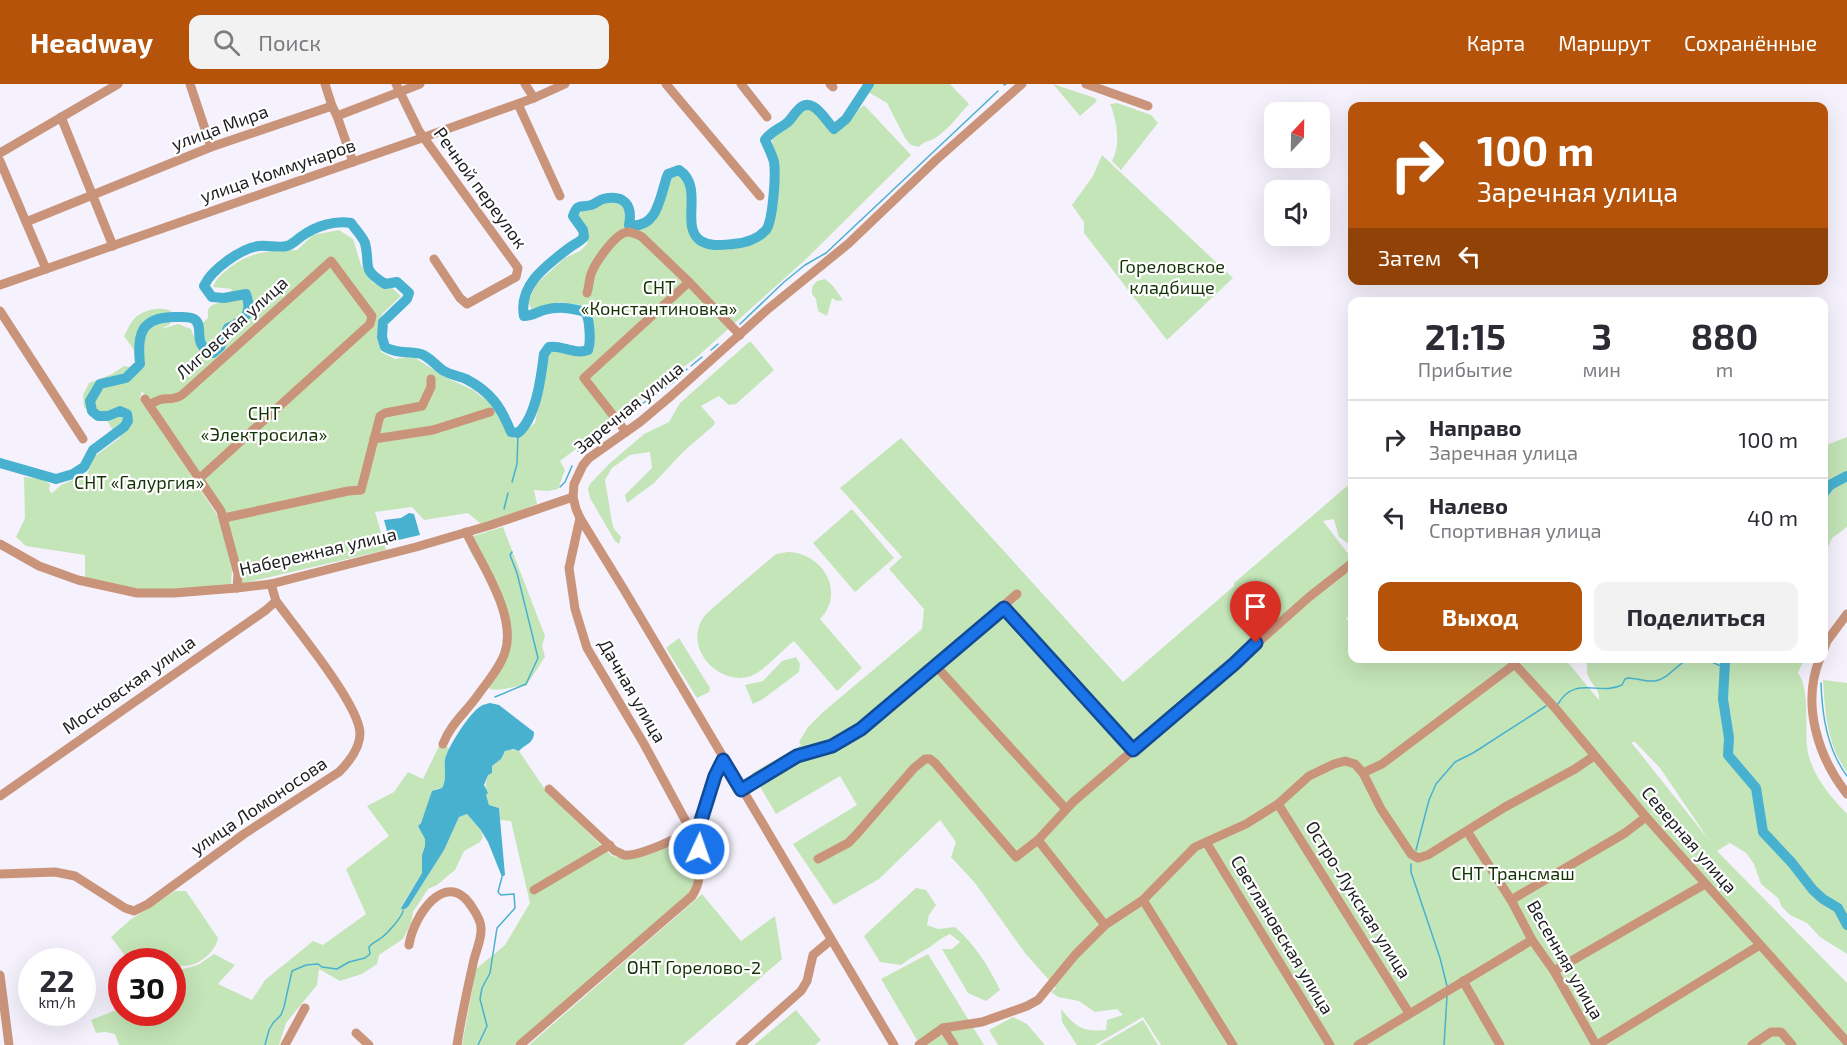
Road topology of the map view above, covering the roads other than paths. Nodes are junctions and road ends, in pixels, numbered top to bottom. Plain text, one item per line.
1 (118, 84) edge
2 (190, 84) edge
3 (325, 84) edge
4 (420, 84) edge
5 (525, 84) edge
6 (564, 84) edge
7 (666, 84) edge
8 (741, 84) edge
9 (1022, 84) edge
10 (1086, 84) edge
11 (398, 88) edge
12 (534, 98) junction
13 (518, 104) junction
14 (332, 106) junction
15 (1148, 106) dead end
16 (337, 116) junction
17 (62, 117) junction
18 (767, 117) dead end
19 (423, 138) junction
20 (211, 147) junction
21 (0, 153) edge
22 (0, 161) edge
23 (352, 162) junction
24 (93, 195) junction
25 (560, 196) dead end
26 (760, 196) dead end
27 (26, 222) junction
28 (113, 246) junction
29 (434, 259) dead end
30 (46, 269) junction
31 (689, 282) junction
32 (0, 285) edge
33 (587, 293) dead end
34 (0, 310) edge
35 (740, 335) junction
36 (430, 379) dead end
37 (490, 412) dead end
38 (626, 432) junction
39 (83, 439) dead end
40 (374, 439) junction
41 (200, 478) junction
42 (573, 497) junction
43 (224, 518) junction
44 (580, 518) junction
45 (466, 532) junction
46 (0, 544) edge
47 (1348, 566) edge
48 (271, 584) junction
49 (237, 588) junction
50 (1017, 594) dead end
51 (276, 601) junction
52 (1004, 608) junction
53 (1847, 614) edge
54 (1828, 643) edge
55 (1509, 663) edge
56 (1514, 663) edge
57 (1819, 663) edge
58 (935, 665) junction
59 (443, 744) dead end
60 (1133, 750) junction
61 (1594, 756) junction
62 (723, 760) junction
63 (1363, 773) junction
64 (549, 789) dead end
65 (741, 790) junction
66 (1847, 794) edge
67 (0, 796) edge
68 (1278, 804) junction
69 (1066, 809) junction
70 (1646, 817) junction
71 (694, 830) junction
72 (1467, 831) junction
73 (1038, 840) junction
74 (1206, 842) junction
75 (610, 845) junction
76 (818, 859) dead end
77 (0, 874) edge
78 (1705, 884) junction
79 (534, 890) dead end
80 (1143, 900) junction
81 (1511, 900) junction
82 (1105, 925) junction
83 (831, 940) junction
84 (1532, 940) junction
85 (409, 945) dead end
86 (1760, 945) junction
87 (1554, 971) junction
88 (0, 975) edge
89 (1463, 981) junction
90 (305, 1008) dead end
91 (1409, 1013) junction
92 (943, 1028) junction
93 (356, 1033) dead end
94 (1847, 1042) edge
95 (9, 1045) edge
96 (285, 1045) edge
97 (369, 1045) edge
98 (457, 1045) edge
99 (520, 1045) edge
100 (740, 1045) edge
101 (894, 1045) edge
102 (919, 1045) edge
103 (954, 1045) edge
104 (1233, 1045) edge
105 (1330, 1045) edge
106 (1358, 1045) edge
107 (1500, 1045) edge
108 (1596, 1045) edge
109 (1752, 1045) edge
110 (1792, 1045) edge

1 - 17 street
2 - 20 street
3 - 14 street
4 - 11 street
5 - 12 street
6 - 12 street, улица Коммунаров
7 - 26 street
8 - 18 street
9 - 35 street, Заречная улица
10 - 15 street
11 - 16 street
11 - 19 street, Речной переулок
12 - 13 street, улица Коммунаров
13 - 19 street, улица Коммунаров
13 - 25 street
14 - 16 street
14 - 20 street, улица Мира
16 - 23 street
17 - 21 street
17 - 24 street
19 - 23 street, улица Коммунаров
19 - 29 street, Речной переулок
20 - 24 street, улица Мира
22 - 27 street
23 - 28 street, улица Коммунаров
24 - 27 street, улица Мира
24 - 28 street
27 - 30 street
28 - 30 street, улица Коммунаров
30 - 32 street, улица Коммунаров
31 - 33 street
31 - 35 street
31 - 38 street
34 - 39 street
35 - 38 street, Заречная улица
36 - 40 street
37 - 40 street
38 - 42 street, Заречная улица
40 - 43 street
41 - 41 street, Лиговская улица
41 - 43 street
42 - 44 street
42 - 45 street, Набережная улица
43 - 49 street
44 - 62 street
44 - 71 street, Дачная улица
45 - 48 street, Набережная улица
45 - 59 street
46 - 49 street, Набережная улица
47 - 60 street
48 - 49 street, Набережная улица
48 - 51 street, улица Ломоносова
50 - 52 street
51 - 67 street, Московская улица
51 - 77 street, улица Ломоносова
52 - 58 street
52 - 60 street
53 - 54 street
55 - 63 street
56 - 61 street, Северная улица
57 - 66 street
58 - 65 street
58 - 69 street
60 - 69 street
61 - 70 street, Северная улица
61 - 72 street
62 - 65 street
62 - 71 street, Дачная улица
63 - 68 street
63 - 72 street
64 - 75 street
65 - 83 street
68 - 74 street
68 - 91 street, Остро-Лукская улица
69 - 73 street
70 - 78 street, Северная улица
70 - 81 street
71 - 75 street
71 - 99 street, Дачная улица
72 - 81 street, Весенняя улица
73 - 76 street
73 - 82 street
74 - 80 street
74 - 105 street, Светлановская улица
75 - 79 street
78 - 86 street, Северная улица
78 - 87 street
80 - 82 street
80 - 104 street
81 - 84 street, Весенняя улица
82 - 92 street
83 - 100 street
83 - 101 street
84 - 87 street, Весенняя улица
84 - 89 street
85 - 98 street
86 - 94 street, Северная улица
86 - 108 street
87 - 108 street, Весенняя улица
88 - 95 street
89 - 91 street
89 - 107 street
90 - 96 street
91 - 106 street
92 - 102 street
92 - 103 street
93 - 97 street
109 - 110 street

